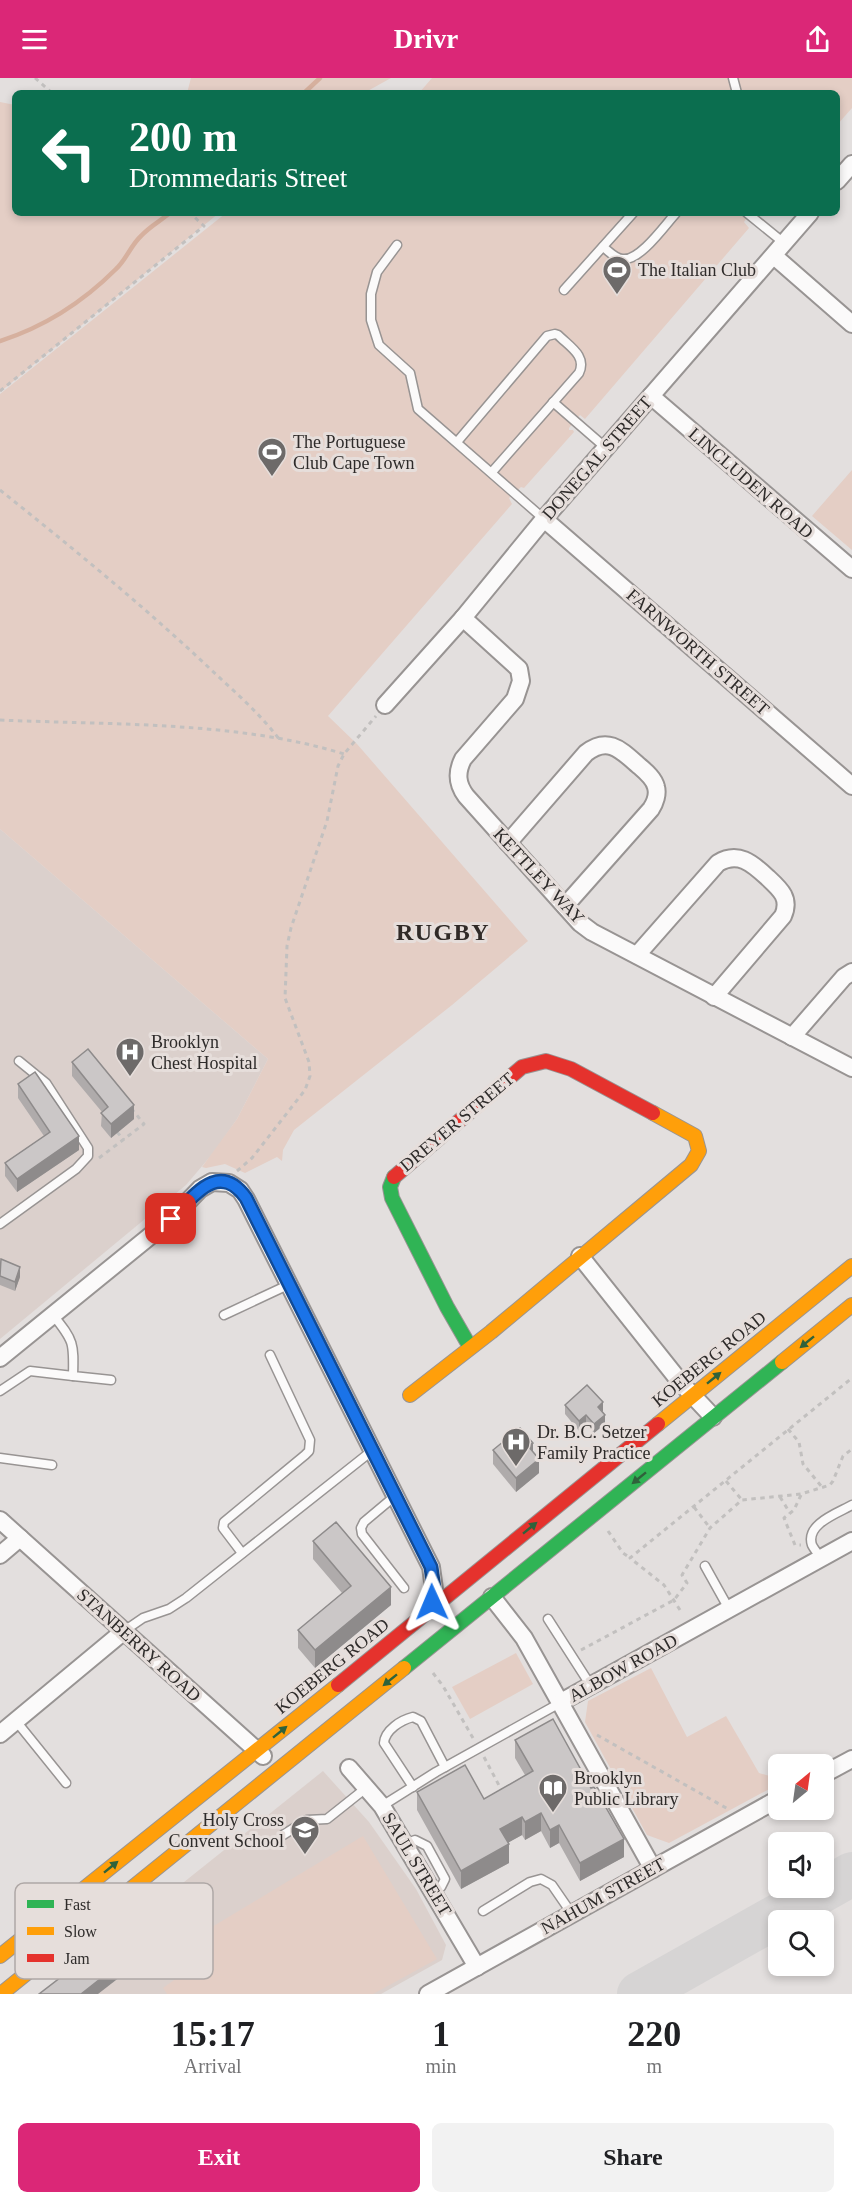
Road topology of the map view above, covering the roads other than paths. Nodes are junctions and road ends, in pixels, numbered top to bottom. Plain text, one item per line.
1 (852, 164) edge
2 (840, 178) edge
3 (630, 216) edge
4 (673, 216) edge
5 (750, 216) edge
6 (807, 216) edge
7 (397, 245) dead end
8 (603, 247) junction
9 (779, 250) junction
10 (564, 291) dead end
11 (852, 324) edge
12 (651, 396) junction
13 (553, 402) junction
14 (456, 442) junction
15 (607, 448) junction
16 (492, 472) junction
17 (544, 519) junction
18 (852, 569) edge
19 (463, 618) junction
20 (385, 705) road end
21 (852, 786) edge
22 (507, 843) junction
23 (565, 906) junction
24 (637, 956) junction
25 (852, 972) edge
26 (714, 997) junction
27 (792, 1037) junction
28 (19, 1061) dead end
29 (852, 1068) edge
30 (0, 1224) edge
31 (580, 1256) junction
32 (852, 1266) edge
33 (288, 1285) junction
34 (852, 1305) edge
35 (53, 1315) junction
36 (224, 1315) dead end
37 (470, 1347) junction
38 (270, 1355) dead end
39 (0, 1358) edge
40 (73, 1376) junction
41 (111, 1380) dead end
42 (0, 1391) edge
43 (410, 1395) dead end
44 (693, 1395) junction
45 (713, 1418) junction
46 (373, 1450) junction
47 (0, 1458) edge
48 (52, 1465) dead end
49 (395, 1496) junction
50 (852, 1505) edge
51 (0, 1520) edge
52 (20, 1538) junction
53 (852, 1541) edge
54 (242, 1553) junction
55 (0, 1555) edge
56 (820, 1558) junction
57 (705, 1566) dead end
58 (431, 1567) junction
59 (472, 1576) junction
60 (404, 1588) dead end
61 (492, 1597) junction
62 (729, 1609) junction
63 (428, 1612) junction
64 (548, 1619) dead end
65 (124, 1632) junction
66 (591, 1686) junction
67 (561, 1702) junction
68 (16, 1721) junction
69 (0, 1734) edge
70 (256, 1751) junction
71 (852, 1759) edge
72 (445, 1767) junction
73 (349, 1768) dead end
74 (834, 1769) edge
75 (278, 1770) junction
76 (66, 1783) dead end
77 (413, 1787) junction
78 (366, 1788) junction
79 (768, 1805) edge
80 (382, 1806) junction
81 (283, 1835) dead end
82 (653, 1869) junction
83 (91, 1883) edge
84 (138, 1883) edge
85 (483, 1911) dead end
86 (572, 1914) junction
87 (15, 1944) edge
88 (0, 1956) edge
89 (477, 1967) junction
90 (20, 1979) edge
91 (1, 1994) edge
92 (428, 1994) edge

1 - 2 street
3 - 8 lane
4 - 8 lane
5 - 9 lane
6 - 9 street, DONEGAL STREET
7 - 14 lane
8 - 10 lane
9 - 11 street
9 - 12 street, DONEGAL STREET
12 - 15 street, DONEGAL STREET
12 - 18 street, LINCLUDEN ROAD
13 - 14 lane
13 - 15 lane
13 - 16 lane
14 - 16 lane
15 - 17 street, DONEGAL STREET
16 - 17 lane
17 - 19 street, DONEGAL STREET
17 - 21 street, FARNWORTH STREET
19 - 20 street, DONEGAL STREET
19 - 22 street, KETTLEY WAY
22 - 23 street, KETTLEY WAY
22 - 23 street
23 - 24 street, KETTLEY WAY
24 - 26 street, KETTLEY WAY
24 - 26 street
25 - 27 street
26 - 27 street, KETTLEY WAY
27 - 29 street, KETTLEY WAY
28 - 30 lane
31 - 37 main road, DREYER STREET
31 - 37 main road, DREYER STREET
31 - 44 street
44 -> 32 main road, KOEBERG ROAD
33 - 35 street
33 - 36 lane
33 - 46 street
34 -> 45 main road
35 - 39 street
35 - 40 lane
37 - 43 main road, DREYER STREET
38 - 54 lane
40 - 41 lane
40 - 42 lane
44 - 45 street
59 -> 44 main road, KOEBERG ROAD
45 -> 61 main road
46 - 49 street
46 - 54 lane
47 - 48 lane
49 - 58 street
49 - 60 lane
50 - 56 lane
51 - 52 street, STANBERRY ROAD
52 - 55 street
52 - 65 street, STANBERRY ROAD
53 - 56 street, ALBOW ROAD
54 - 65 lane
56 - 62 street, ALBOW ROAD
57 - 62 lane
58 - 59 street
58 - 63 street
59 - 63 main road, KOEBERG ROAD
61 - 67 street
61 -> 75 main road
62 - 66 street, ALBOW ROAD
70 -> 63 main road, KOEBERG ROAD
64 - 66 lane
65 - 68 street
65 - 70 street, STANBERRY ROAD
66 - 67 street, ALBOW ROAD
67 - 72 lane
67 - 82 street, ALBOW ROAD
68 - 69 street
68 - 76 lane
70 - 75 street, STANBERRY ROAD
83 -> 70 main road, KOEBERG ROAD
71 - 74 street
72 - 77 lane
72 - 77 lane
73 - 78 street, SAUL STREET
75 - 84 main road
77 - 80 lane
78 - 80 street, SAUL STREET
78 - 81 lane
79 - 82 street, NAHUM STREET
80 - 89 street, SAUL STREET
82 - 86 street, NAHUM STREET
85 - 86 lane
86 - 89 street, NAHUM STREET
88 -> 87 main road, KOEBERG ROAD
89 - 92 street, NAHUM STREET
90 - 91 main road

